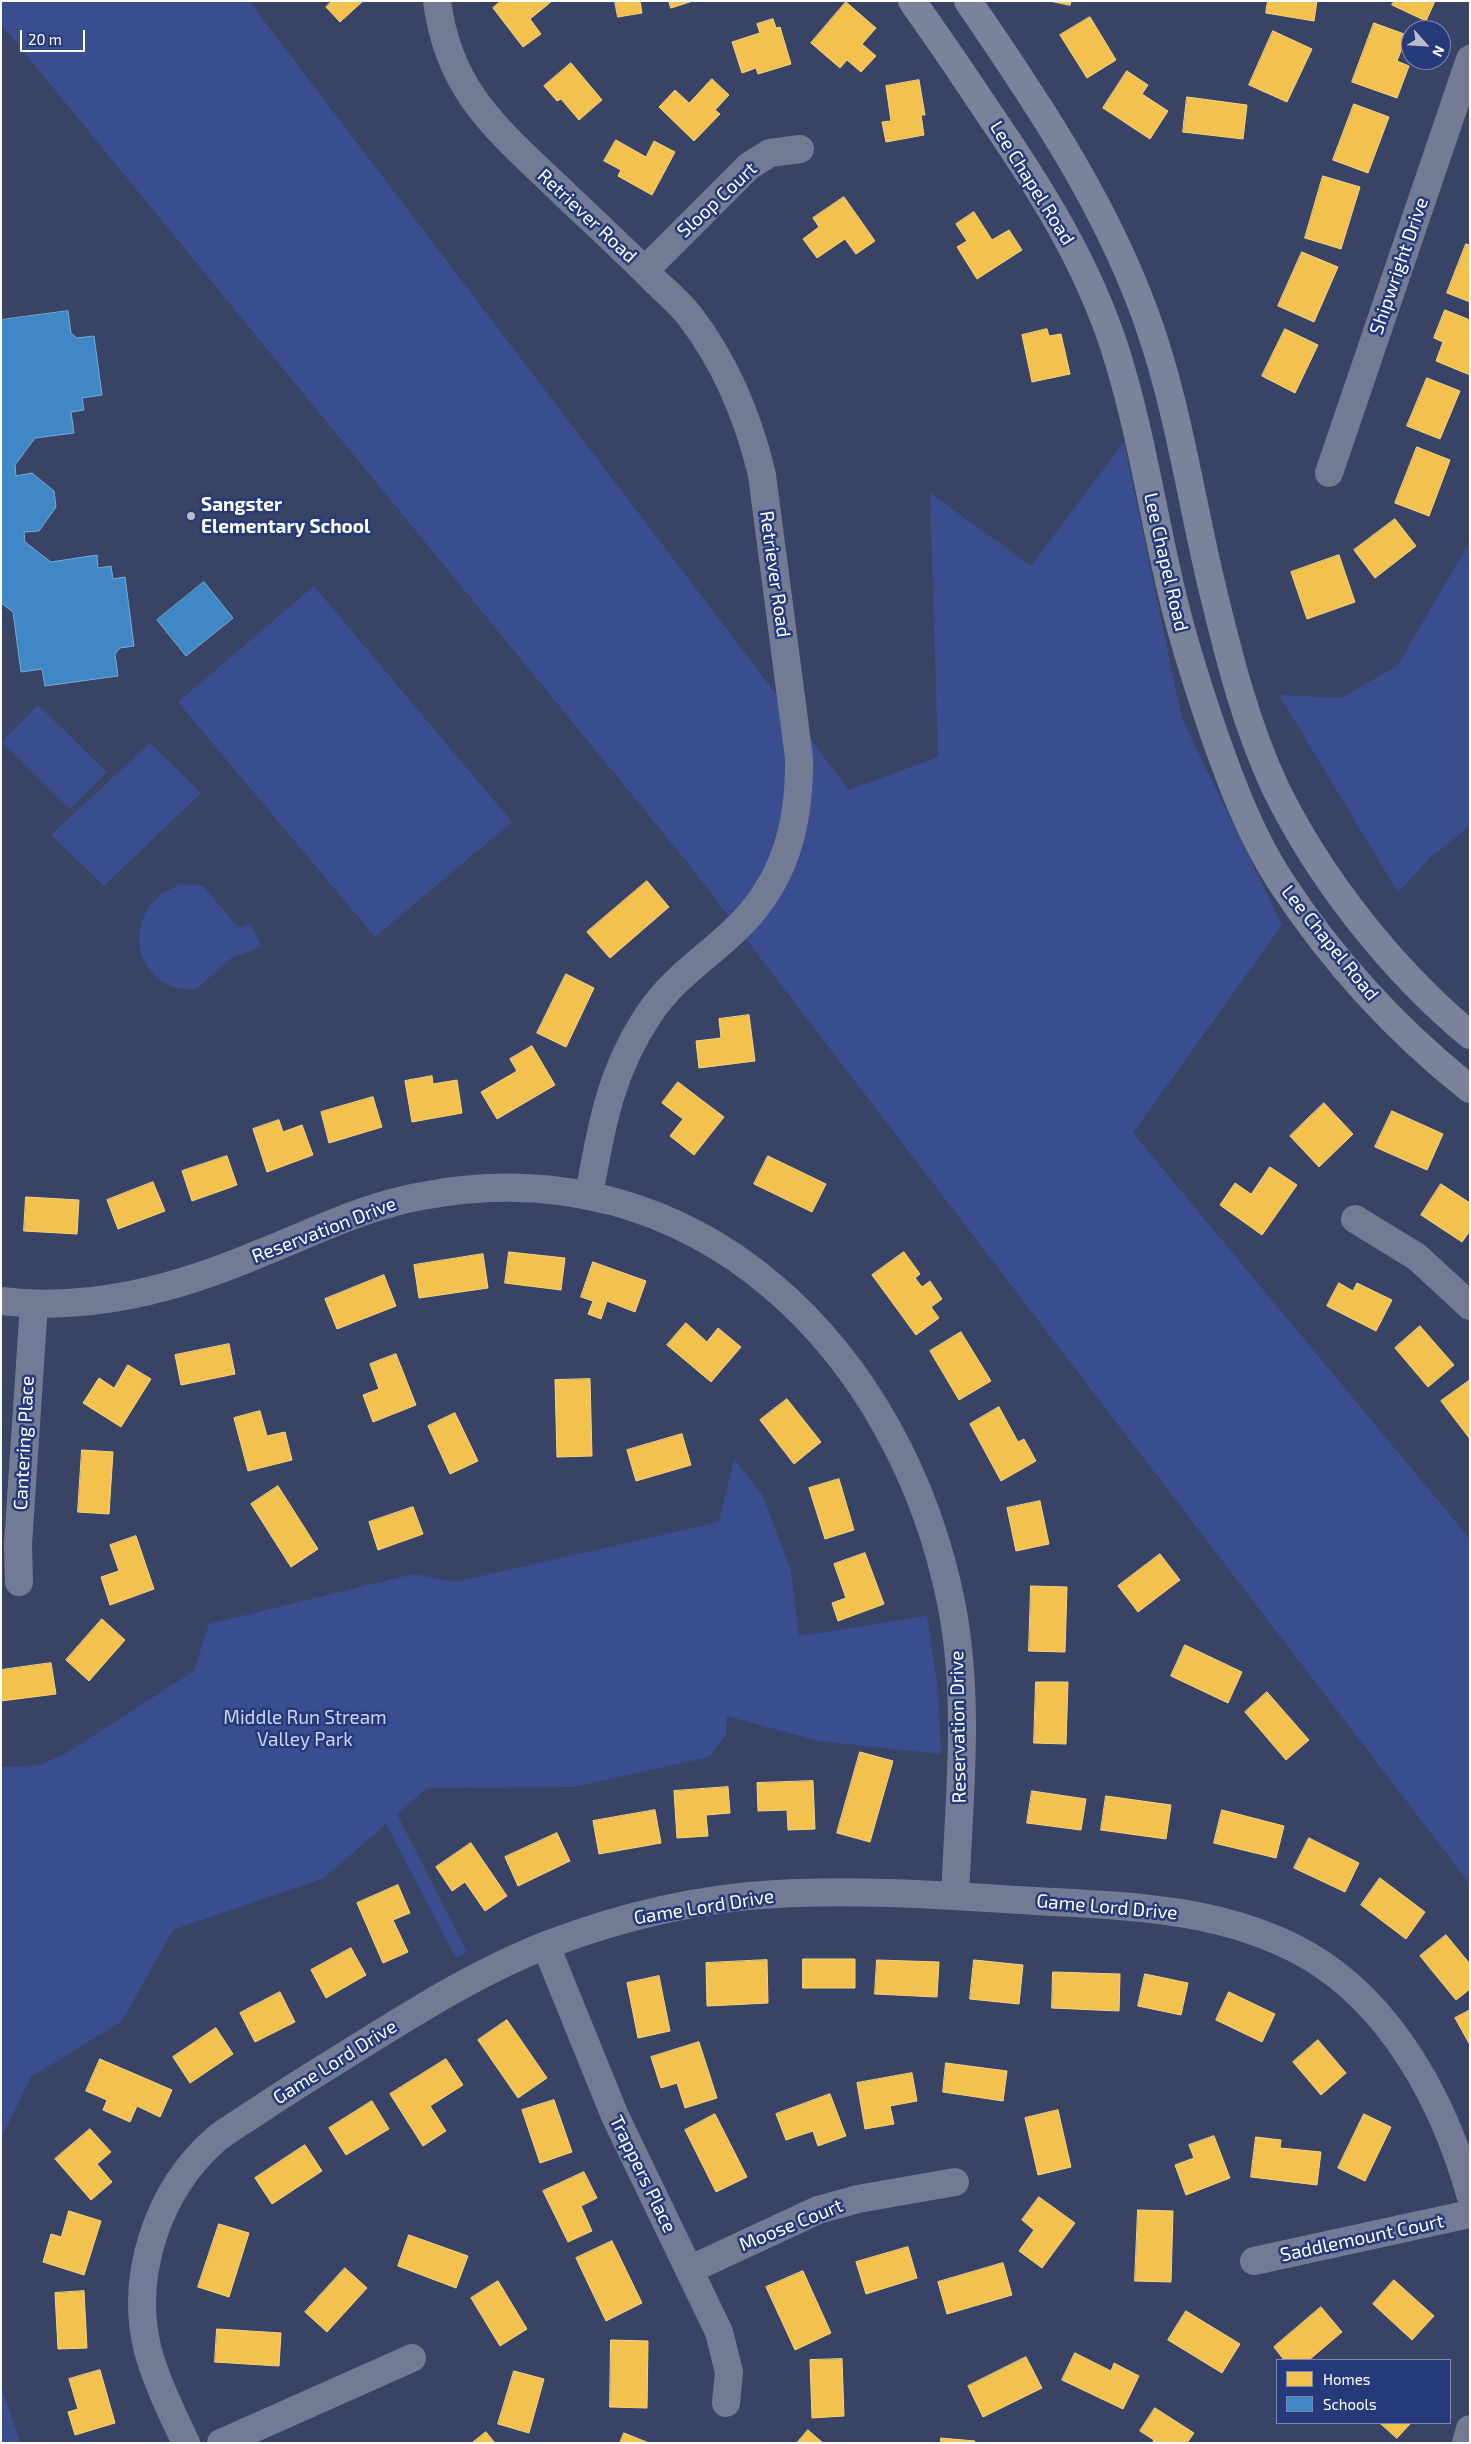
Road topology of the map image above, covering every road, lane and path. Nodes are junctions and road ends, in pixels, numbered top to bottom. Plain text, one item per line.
1 (437, 1) edge
2 (912, 1) edge
3 (968, 1) edge
4 (1470, 59) edge
5 (800, 149) dead end
6 (645, 270) junction
7 (1175, 409) junction
8 (1134, 418) junction
9 (1329, 473) dead end
10 (1470, 1035) edge
11 (1470, 1089) edge
12 (589, 1195) junction
13 (1354, 1219) dead end
14 (1, 1301) edge
15 (34, 1304) junction
16 (1470, 1306) edge
17 (18, 1582) dead end
18 (955, 1896) junction
19 (546, 1946) junction
20 (955, 2182) dead end
21 (1470, 2194) edge
22 (1470, 2214) edge
23 (1254, 2261) dead end
24 (689, 2270) junction
25 (412, 2358) dead end
26 (726, 2403) dead end
27 (1470, 2429) edge
28 (186, 2443) edge
29 (220, 2443) edge
30 (1466, 2443) edge

1 - 6 street, Retriever Road
2 - 8 main road, Lee Chapel Road
3 - 7 main road, Lee Chapel Road
4 - 9 street, Shipwright Drive
5 - 6 street, Sloop Court
6 - 12 street, Retriever Road
7 - 8 main road
7 - 10 main road, Lee Chapel Road
8 - 11 main road, Lee Chapel Road
12 - 15 street, Reservation Drive
12 - 18 street, Reservation Drive
13 - 16 street
14 - 15 street, Reservation Drive
15 - 17 street, Cantering Place
18 - 19 street, Game Lord Drive
18 - 21 street, Game Lord Drive
19 - 24 street, Trappers Place
19 - 28 street, Game Lord Drive
20 - 24 street, Moose Court
22 - 23 street, Saddlemount Court
24 - 26 street, Trappers Place
25 - 29 street
27 - 30 street

